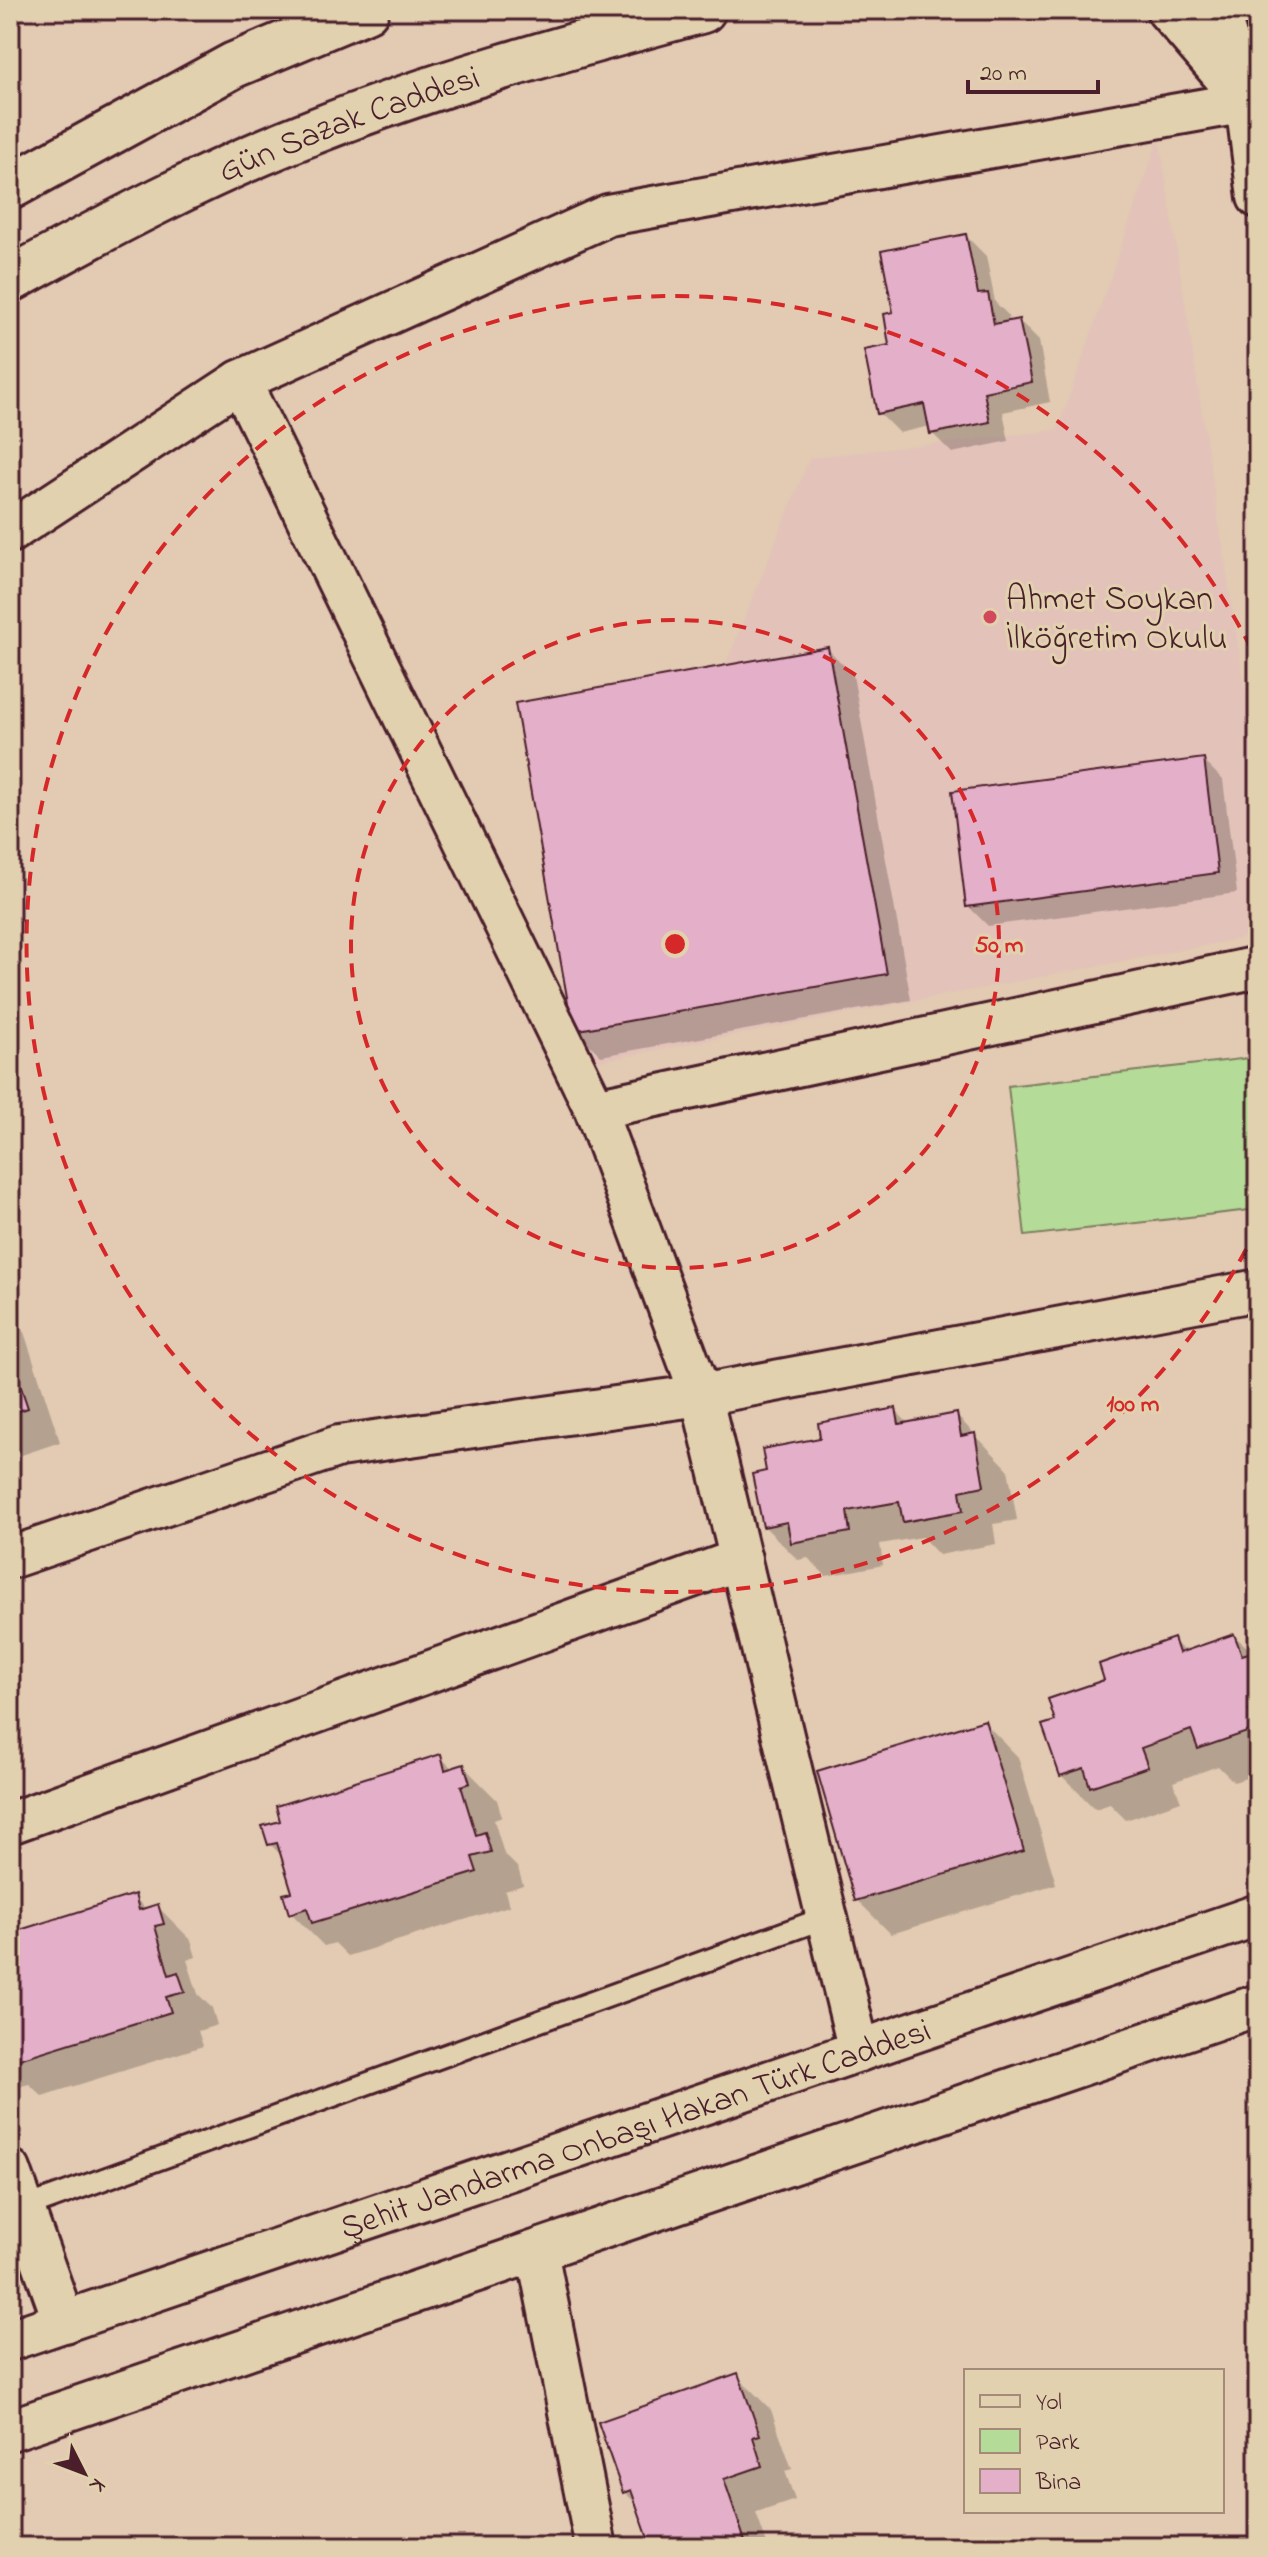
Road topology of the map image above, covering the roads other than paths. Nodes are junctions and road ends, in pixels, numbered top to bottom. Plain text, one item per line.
1 (366, 10) edge
2 (703, 10) edge
3 (1167, 10) edge
4 (1218, 10) edge
5 (1246, 102) junction
6 (10, 187) edge
7 (1258, 197) edge
8 (10, 280) edge
9 (240, 381) junction
10 (10, 532) edge
11 (1258, 967) edge
12 (595, 1109) junction
13 (1258, 1290) edge
14 (701, 1395) junction
15 (10, 1558) edge
16 (741, 1559) junction
17 (10, 1823) edge
18 (1258, 1915) edge
19 (827, 1917) junction
20 (1258, 2005) edge
21 (859, 2051) junction
22 (10, 2170) edge
23 (24, 2208) junction
24 (537, 2251) junction
25 (64, 2322) junction
26 (10, 2340) edge
27 (10, 2430) edge
28 (596, 2547) edge

1 - 6 street
2 - 8 street, Gün Sazak Caddesi
3 - 5 street
4 - 5 street
5 - 7 street
5 - 9 street
9 - 10 street
9 - 12 street
11 - 12 street
12 - 14 street
13 - 14 street
14 - 15 street
14 - 16 street
16 - 17 street
16 - 19 street
18 - 21 street, Şehit Jandarma Onbaşı Hakan Türk Caddesi
19 - 21 street
19 - 23 lane
20 - 24 street
21 - 25 street, Şehit Jandarma Onbaşı Hakan Türk Caddesi
22 - 23 street
23 - 25 street
24 - 27 street
24 - 28 street
25 - 26 street, Şehit Jandarma Onbaşı Hakan Türk Caddesi

